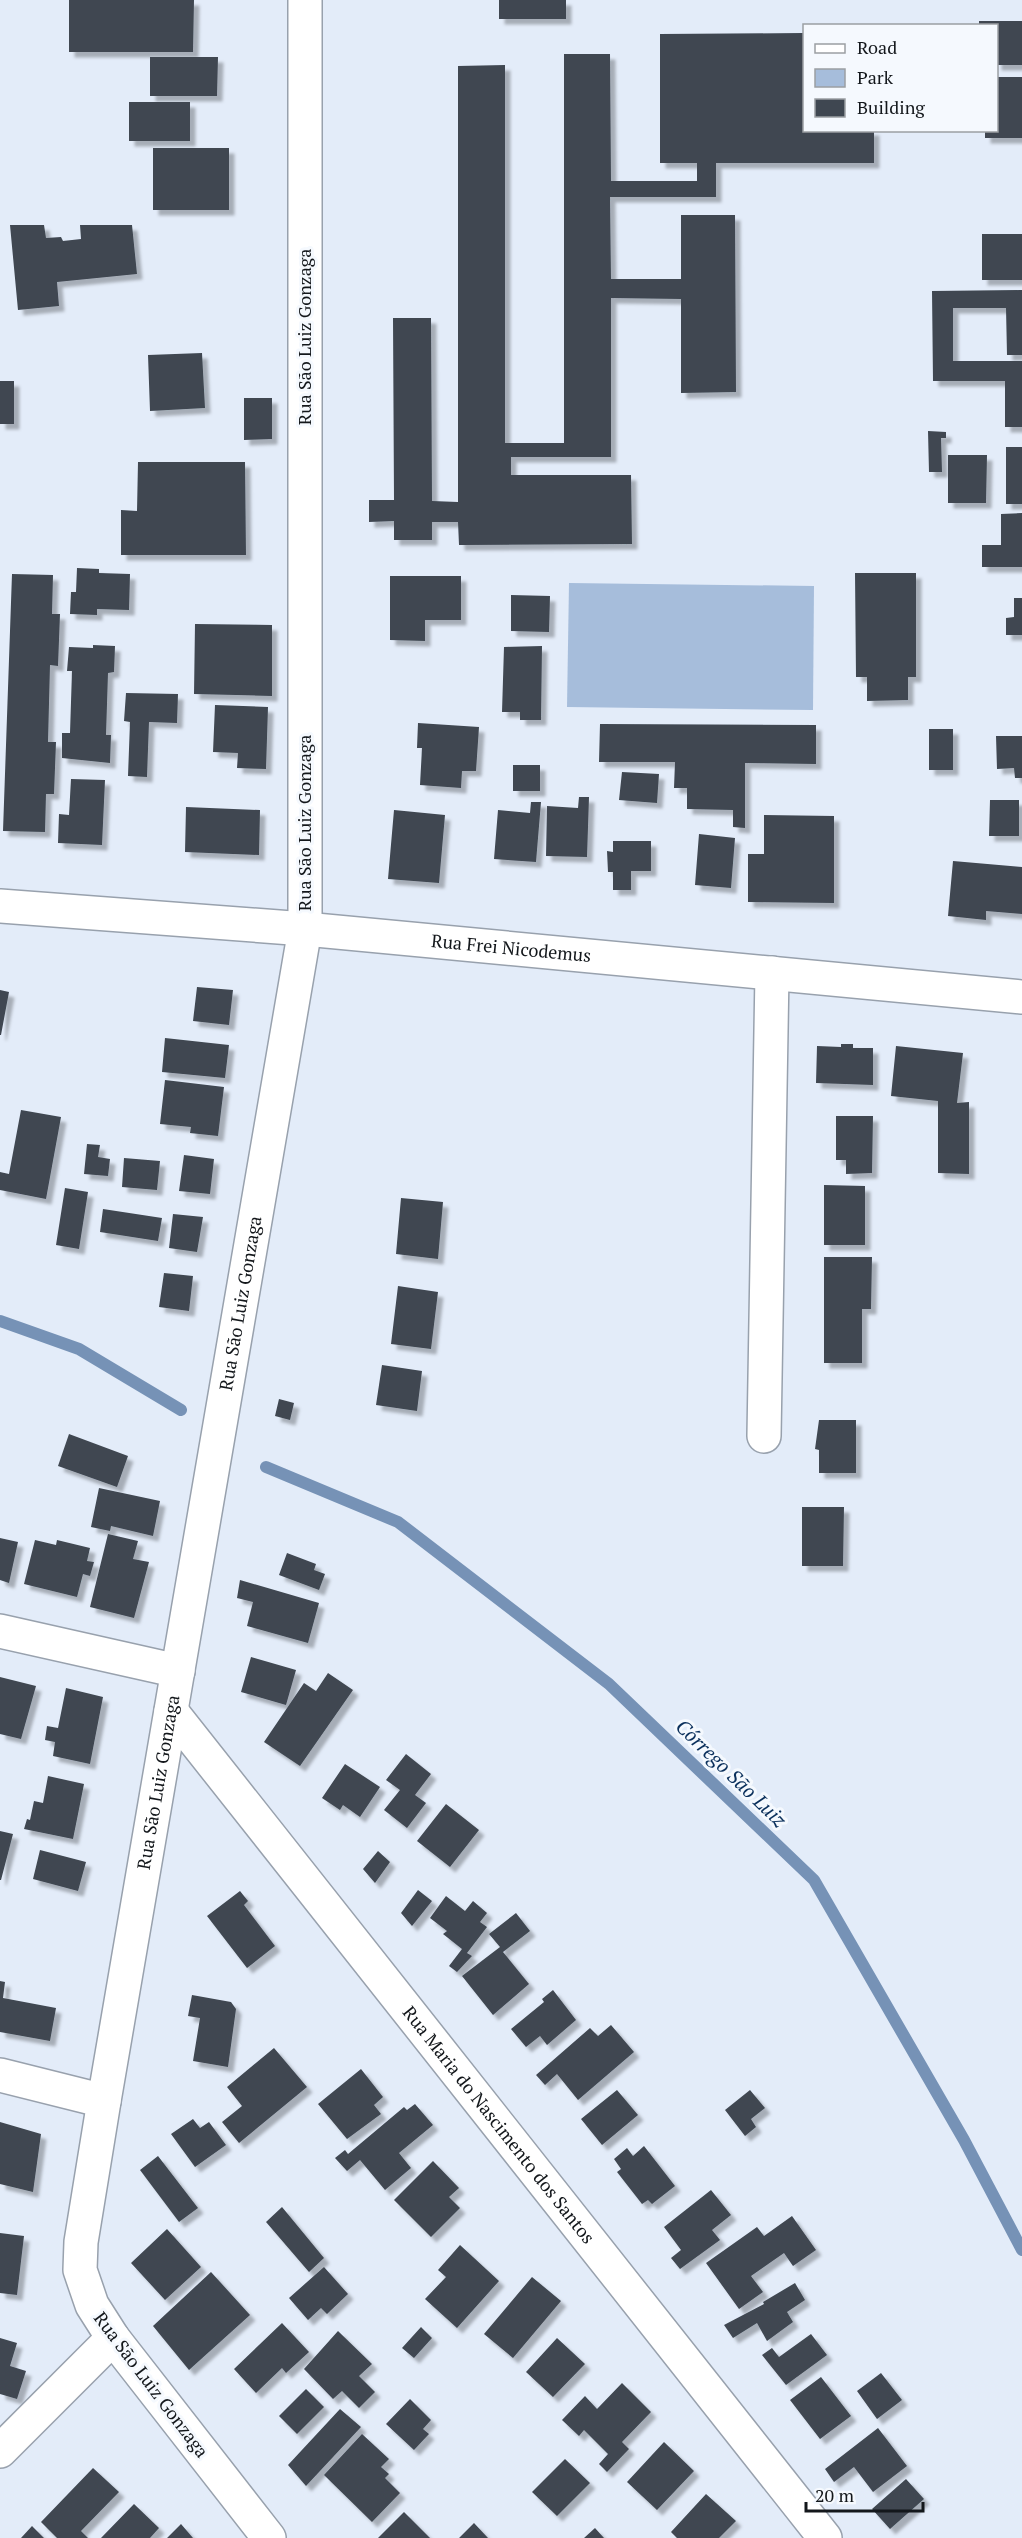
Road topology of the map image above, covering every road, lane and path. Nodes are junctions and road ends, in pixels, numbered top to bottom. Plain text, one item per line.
1 (305, 0) edge
2 (0, 906) edge
3 (305, 929) junction
4 (772, 973) junction
5 (1022, 997) edge
6 (764, 1436) dead end
7 (0, 1632) edge
8 (178, 1671) junction
9 (171, 1711) junction
10 (0, 2075) edge
11 (104, 2101) junction
12 (112, 2338) junction
13 (0, 2451) edge
14 (269, 2538) edge
15 (825, 2538) edge

1 - 3 street, Rua São Luiz Gonzaga
2 - 3 street, Rua Frei Nicodemus
3 - 4 street, Rua Frei Nicodemus
3 - 8 street, Rua São Luiz Gonzaga
4 - 5 street, Rua Frei Nicodemus
4 - 6 street
7 - 8 street
8 - 9 street, Rua São Luiz Gonzaga
9 - 11 street, Rua São Luiz Gonzaga
9 - 15 street, Rua Maria do Nascimento dos Santos
10 - 11 street
11 - 12 street, Rua São Luiz Gonzaga
12 - 13 street
12 - 14 street, Rua São Luiz Gonzaga

